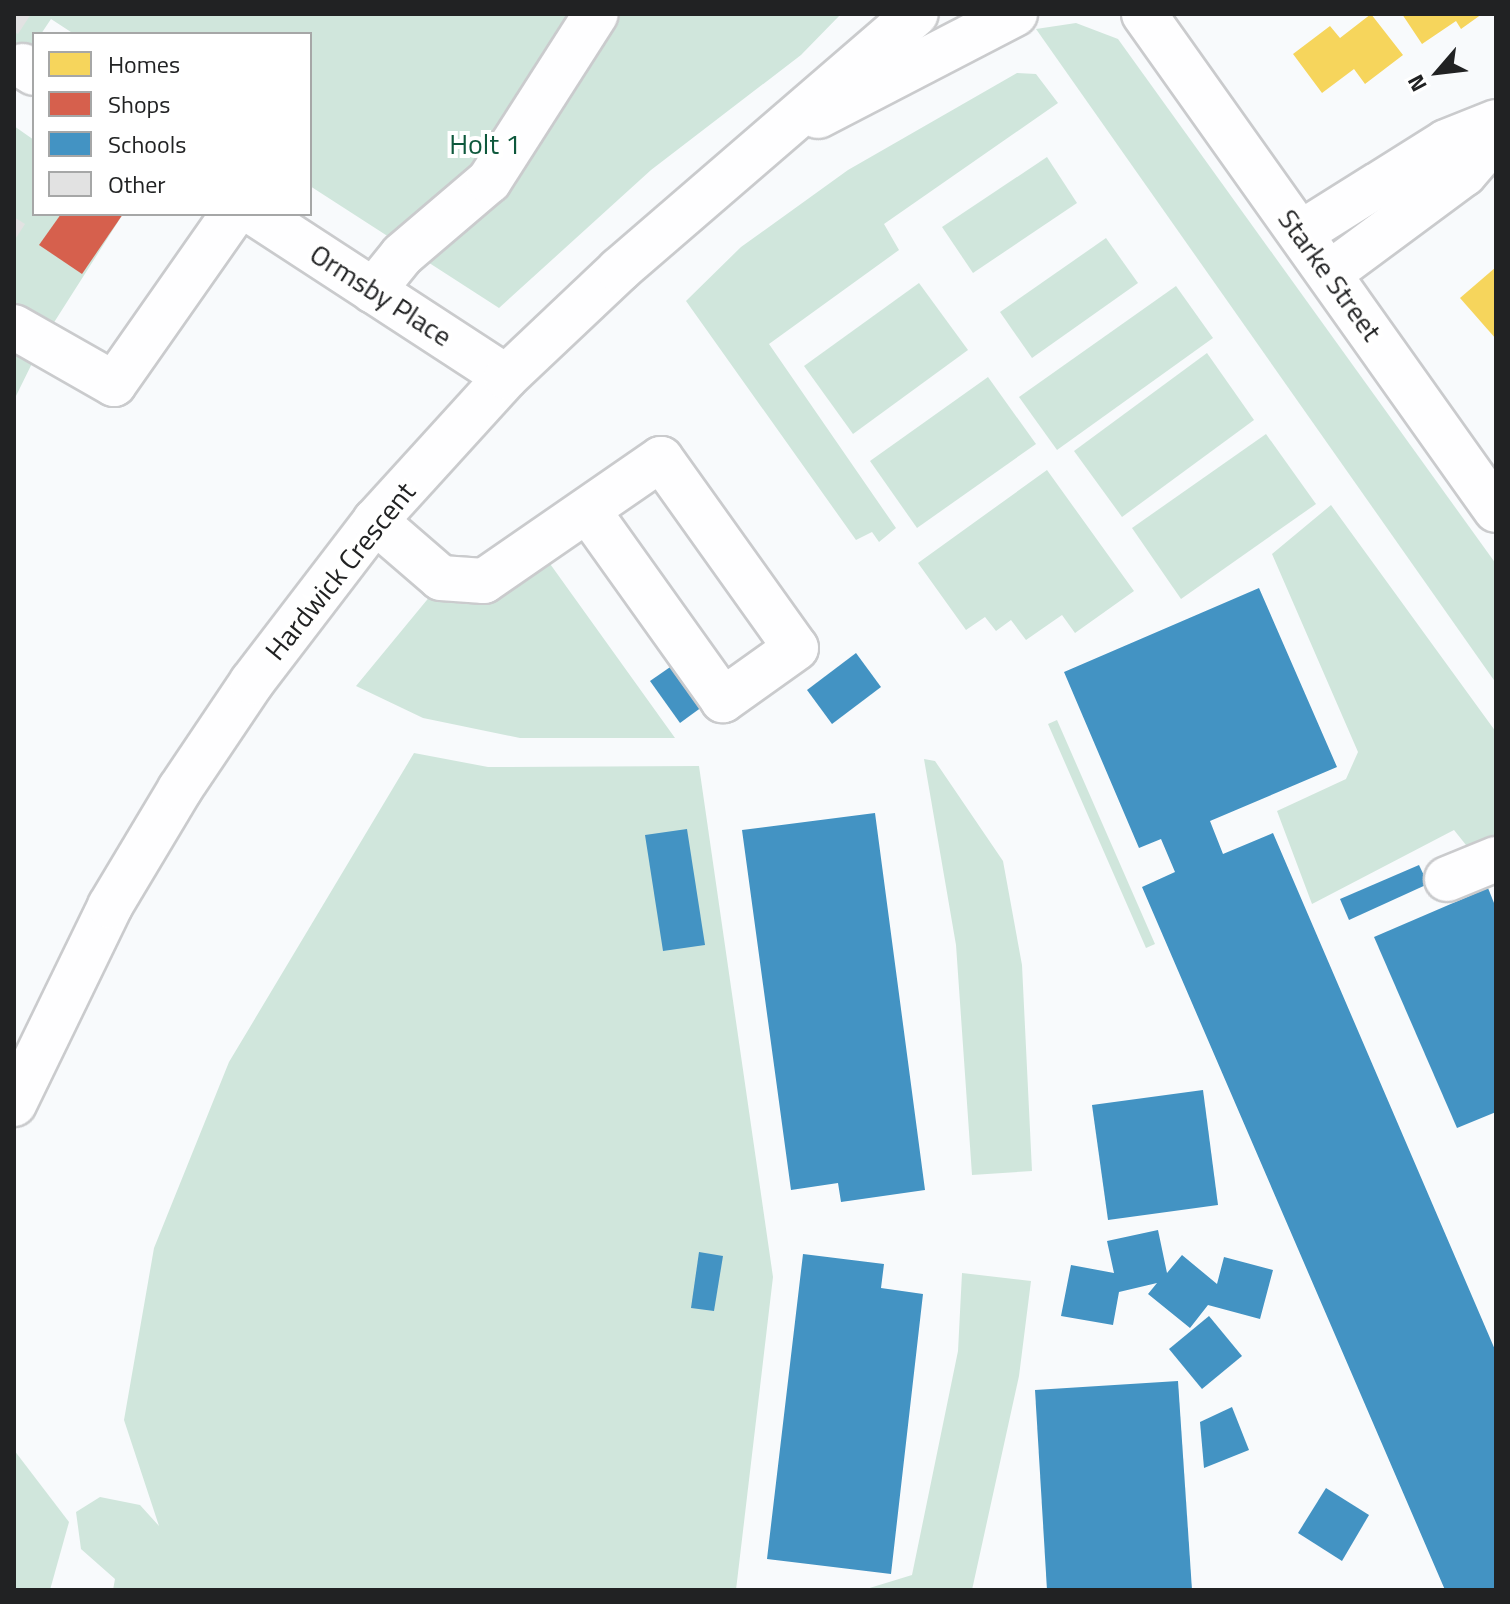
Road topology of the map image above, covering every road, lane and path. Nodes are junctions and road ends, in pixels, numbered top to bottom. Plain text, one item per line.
1 (596, 14) edge
2 (916, 14) edge
3 (1015, 14) edge
4 (1119, 14) edge
5 (1152, 28) edge
6 (1496, 122) edge
7 (785, 132) junction
8 (1496, 137) edge
9 (232, 216) edge
10 (259, 216) edge
11 (1301, 233) junction
12 (1330, 273) junction
13 (373, 291) junction
14 (14, 327) edge
15 (506, 377) junction
16 (1496, 510) edge
17 (588, 511) junction
18 (375, 521) junction
19 (1496, 859) edge
20 (1447, 879) dead end
21 (14, 1104) edge

1 - 13 street
2 - 7 street, Hardwick Crescent
3 - 7 street, Hardwick Crescent
4 - 5 street, Starke Street
5 - 11 street, Starke Street
6 - 11 street
7 - 15 street, Hardwick Crescent
8 - 12 street
9 - 14 street
10 - 13 street, Ormsby Place
11 - 12 street, Starke Street
12 - 16 street, Starke Street
13 - 15 street, Ormsby Place
15 - 18 street, Hardwick Crescent
17 - 17 street
17 - 18 street
18 - 21 street, Hardwick Crescent
19 - 20 street

